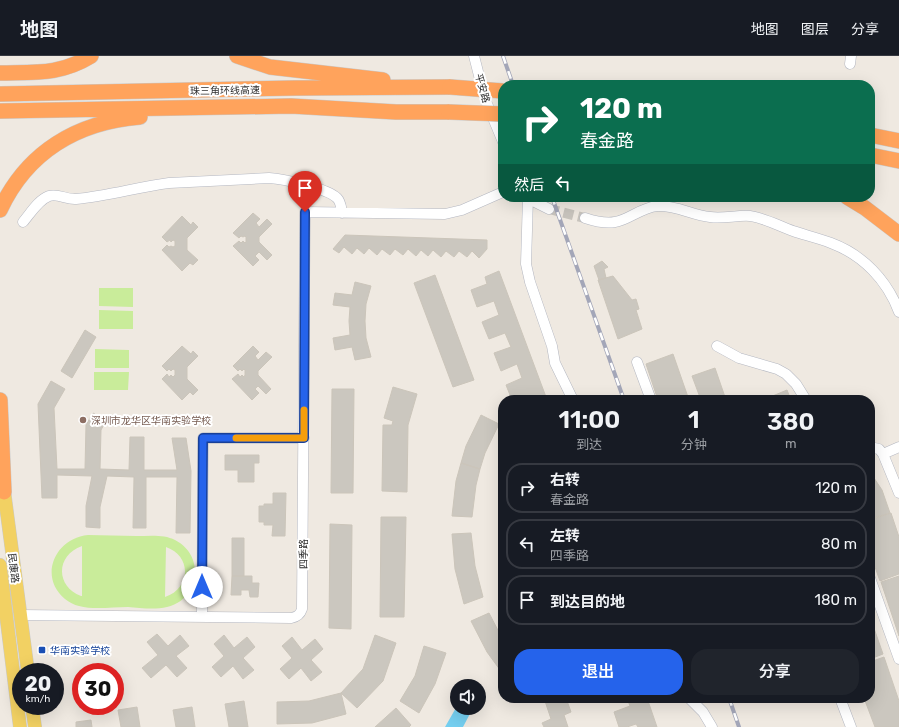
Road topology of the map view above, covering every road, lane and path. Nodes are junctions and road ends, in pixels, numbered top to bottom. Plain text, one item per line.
1 (91, 56) edge
2 (237, 56) edge
3 (474, 56) edge
4 (0, 73) edge
5 (450, 87) junction
6 (498, 91) edge
7 (0, 94) edge
8 (0, 111) edge
9 (396, 112) junction
10 (498, 114) edge
11 (498, 130) edge
12 (875, 137) edge
13 (899, 141) edge
14 (875, 156) edge
15 (899, 161) edge
16 (498, 194) edge
17 (528, 202) edge
18 (535, 202) edge
19 (855, 202) edge
20 (549, 209) tunnel mouth
21 (0, 210) edge
22 (342, 213) junction
23 (585, 218) tunnel mouth
24 (24, 222) dead end
25 (899, 234) edge
26 (899, 312) edge
27 (717, 346) dead end
28 (637, 362) dead end
29 (570, 395) edge
30 (649, 395) edge
31 (803, 395) edge
32 (0, 400) edge
33 (304, 438) junction
34 (899, 447) edge
35 (875, 448) edge
36 (883, 454) junction
37 (0, 465) edge
38 (4, 492) junction
39 (899, 493) edge
40 (1, 570) edge
41 (15, 574) junction
42 (875, 592) edge
43 (20, 615) junction
44 (202, 617) junction
45 (899, 659) edge
46 (27, 663) edge
47 (694, 703) edge
48 (842, 703) edge
49 (33, 715) edge
50 (20, 727) edge
51 (35, 727) edge
52 (712, 727) edge
53 (851, 727) edge

1 - 4 highway
2 - 5 highway
3 - 11 street, 平安路
5 - 6 highway, bridge
5 - 7 highway, 珠三角环线高速
8 - 9 highway, 珠三角环线高速
9 - 10 highway, 珠三角环线高速, bridge
9 - 21 highway
12 - 13 highway
14 - 15 highway
16 - 22 street
17 - 29 street
18 - 20 street
19 - 25 highway
22 - 24 street
22 - 33 street, 四季路
23 - 26 street
27 - 31 street
28 - 30 street
32 - 38 highway
33 - 44 street, 四季路
33 - 44 street
34 - 36 street
35 - 36 street
36 - 39 street
37 - 38 main road, 民康路
38 - 41 main road, 民康路
40 - 41 main road
40 - 50 main road, 民康路
41 - 43 main road, 民康路
42 - 45 street
43 - 44 street, 四季路
43 - 46 main road, 民康路
47 - 52 street
48 - 53 street
49 - 51 main road

